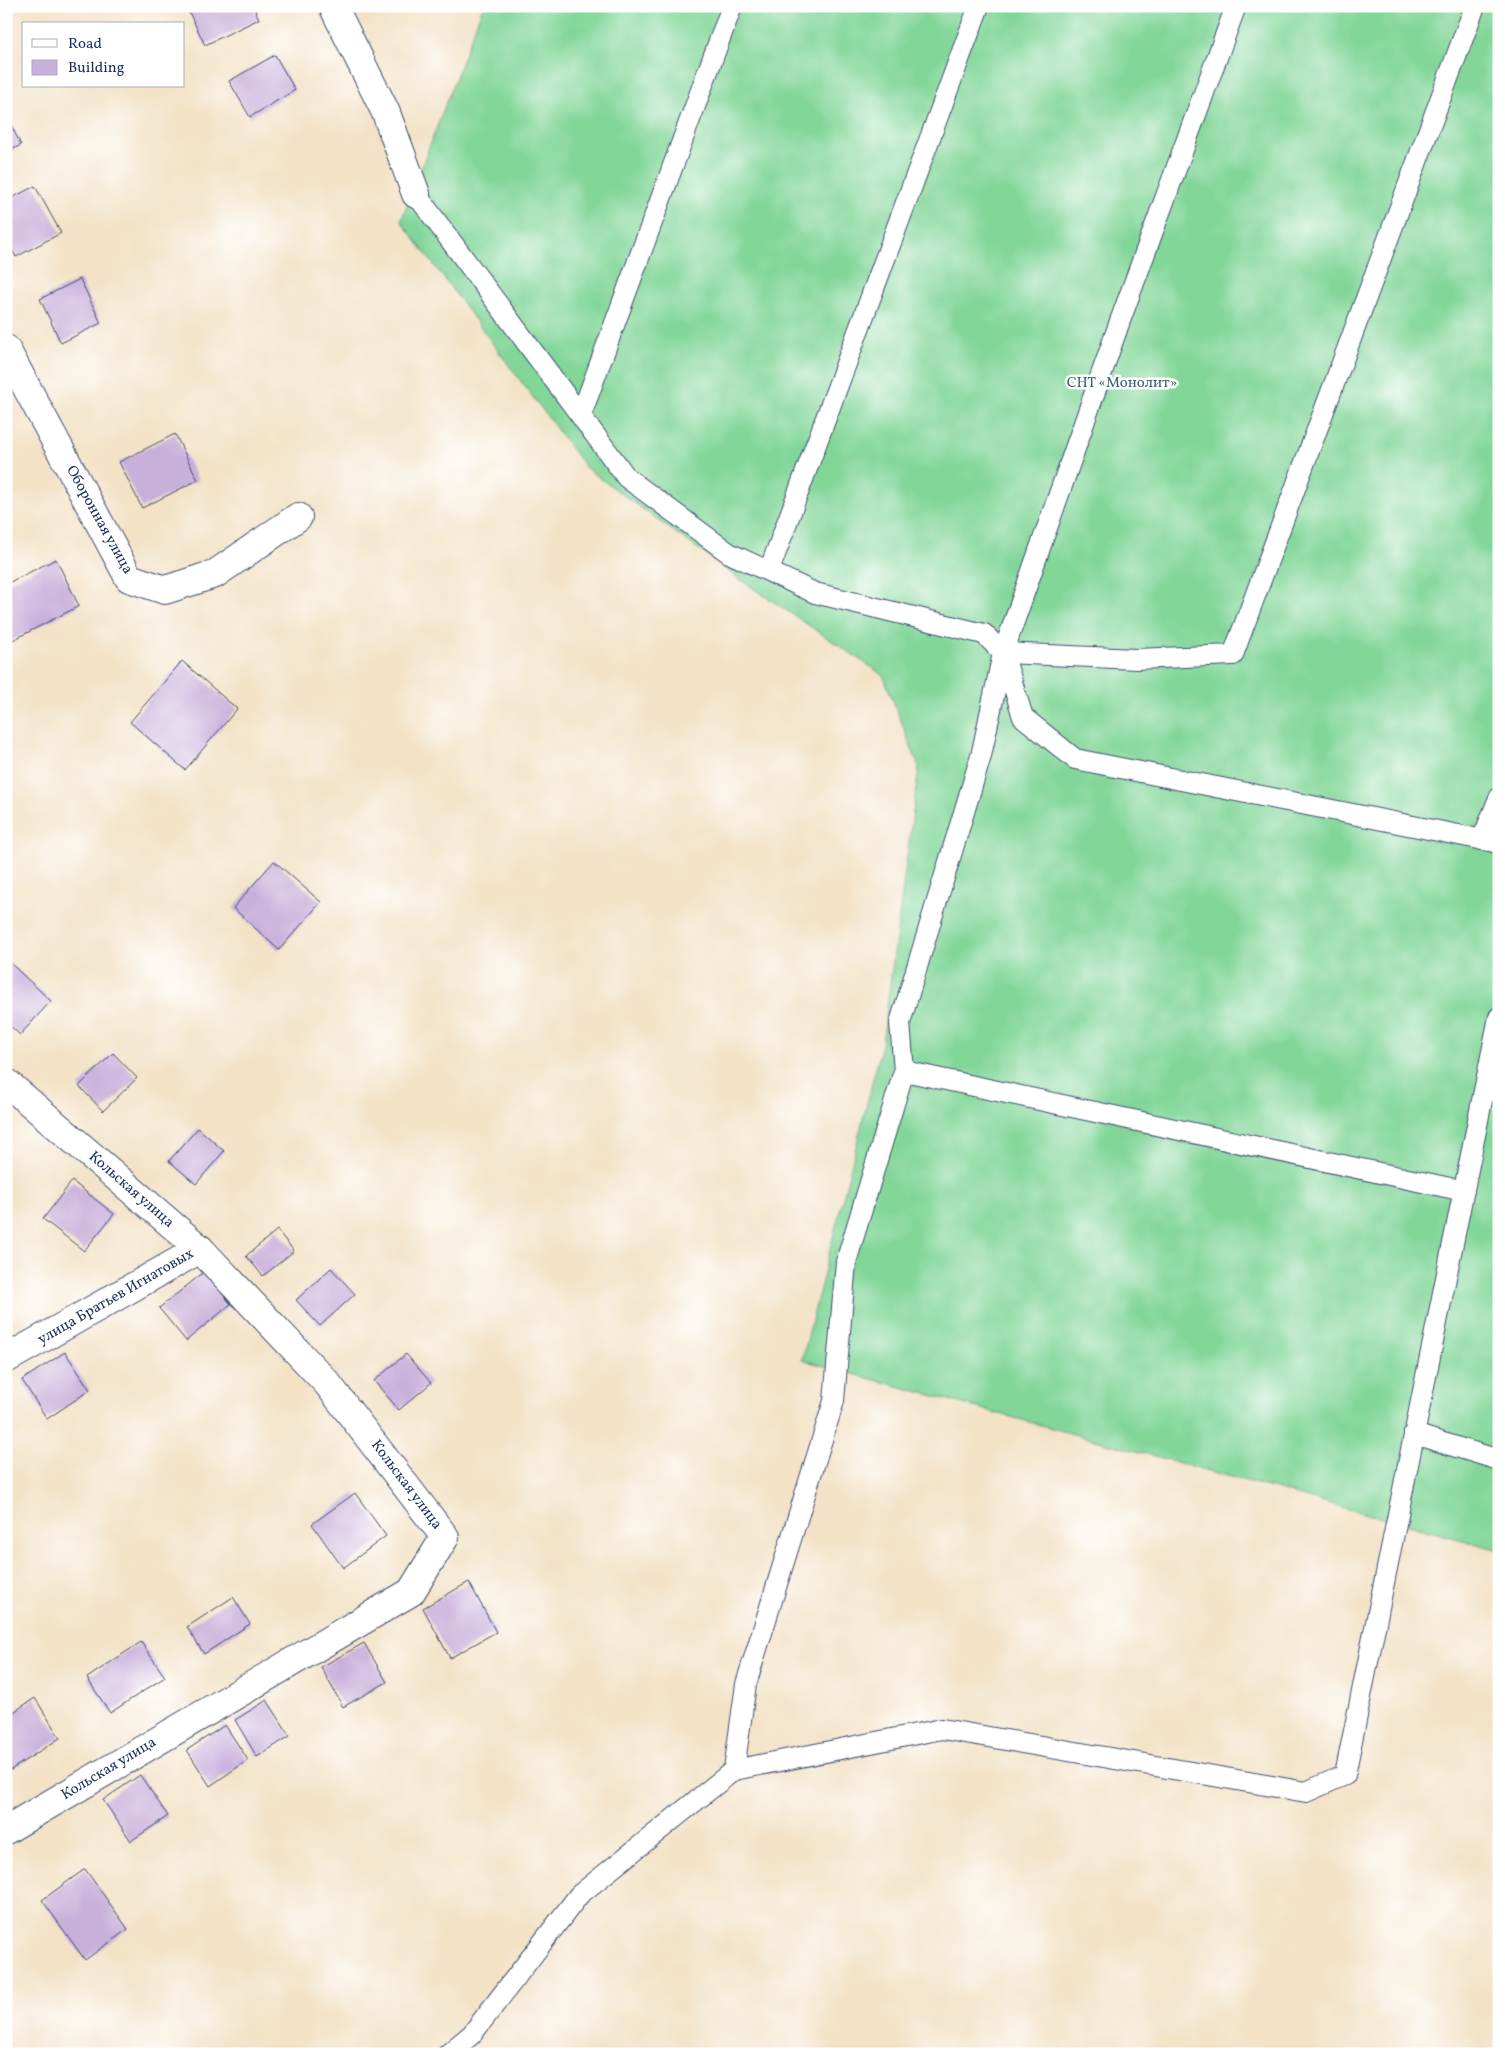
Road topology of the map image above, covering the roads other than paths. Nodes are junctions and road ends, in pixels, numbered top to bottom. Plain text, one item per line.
1 (333, 6) edge
2 (732, 6) edge
3 (979, 6) edge
4 (1236, 6) edge
5 (1475, 6) edge
6 (416, 194) joint
7 (6, 349) edge
8 (581, 415) junction
9 (298, 517) dead end
10 (769, 571) junction
11 (1002, 653) junction
12 (1499, 798) edge
13 (1491, 842) edge
14 (1499, 1017) edge
15 (904, 1071) junction
16 (6, 1082) edge
17 (1491, 1097) edge
18 (1464, 1191) junction
19 (200, 1249) junction
20 (6, 1359) edge
21 (1414, 1434) junction
22 (1499, 1460) edge
23 (734, 1770) junction
24 (6, 1830) edge
25 (448, 2054) edge

1 - 6 street
2 - 8 lane
3 - 10 lane
4 - 11 lane
5 - 11 lane
6 - 8 lane
7 - 9 street, Оборонная улица
8 - 10 lane
10 - 11 lane
11 - 13 lane
11 - 15 lane
12 - 13 lane
14 - 17 lane
15 - 18 lane
15 - 23 lane
16 - 19 street, Кольская улица
17 - 18 lane
18 - 21 lane
19 - 20 street, улица Братьев Игнатовых
19 - 24 street, Кольская улица
21 - 22 lane
21 - 23 lane
23 - 25 lane

